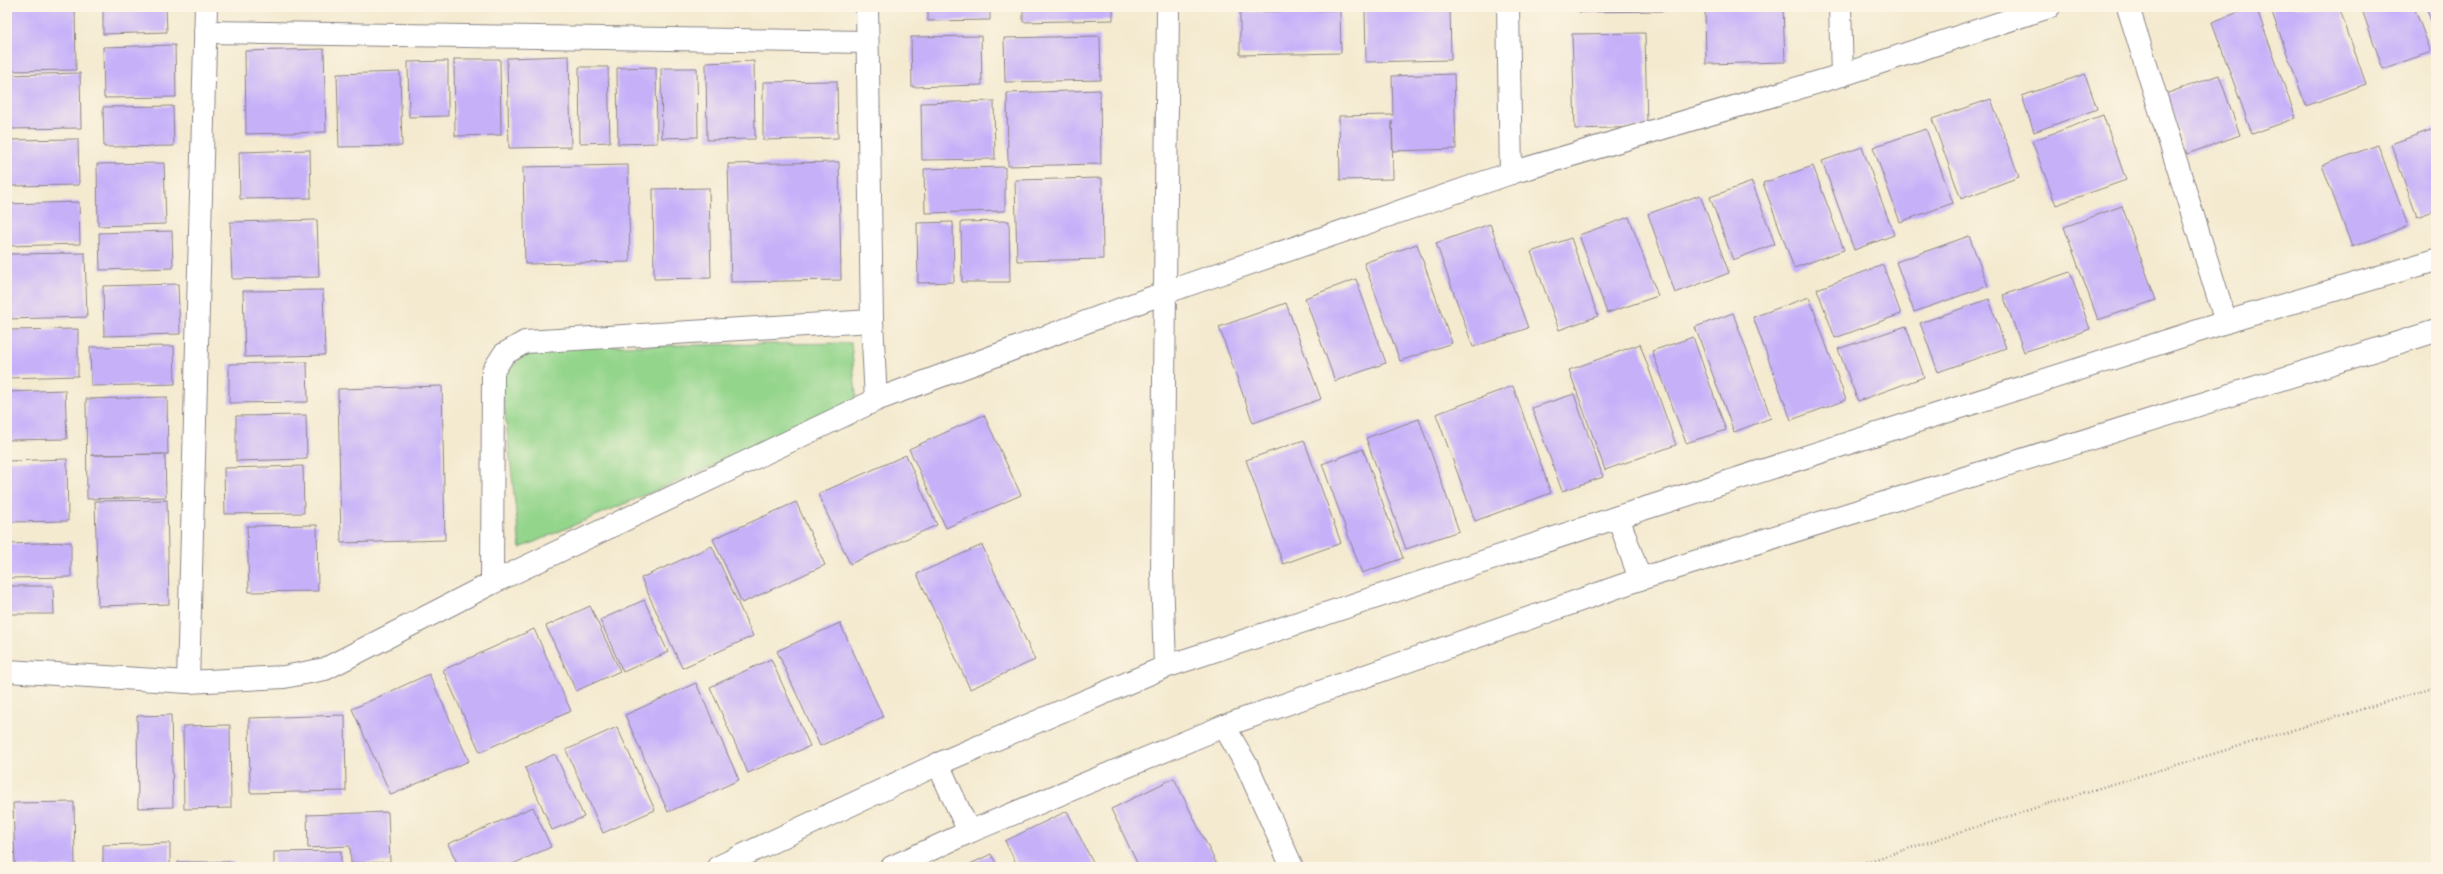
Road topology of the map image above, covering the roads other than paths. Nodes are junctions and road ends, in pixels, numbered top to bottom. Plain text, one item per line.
1 (206, 7) edge
2 (867, 7) edge
3 (1168, 7) edge
4 (1508, 7) edge
5 (1840, 7) edge
6 (2049, 7) edge
7 (2128, 7) edge
8 (205, 32) junction
9 (867, 42) junction
10 (1842, 75) junction
11 (1512, 173) junction
12 (2436, 260) edge
13 (1164, 292) junction
14 (872, 321) junction
15 (2226, 322) junction
16 (2436, 331) edge
17 (876, 400) junction
18 (1618, 517) junction
19 (1640, 579) junction
20 (492, 583) junction
21 (1165, 667) junction
22 (7, 671) edge
23 (188, 682) junction
24 (1224, 726) junction
25 (938, 764) junction
26 (969, 832) junction
27 (718, 867) edge
28 (892, 867) edge
29 (1292, 867) edge

1 - 8 street
2 - 9 street
3 - 13 street
4 - 11 street
5 - 10 street
6 - 10 street
7 - 15 street
8 - 9 street
8 - 23 street
9 - 14 street
10 - 11 street
11 - 13 street
12 - 15 street
13 - 17 street
13 - 21 street
14 - 17 street
14 - 20 street
15 - 18 street
16 - 19 street
17 - 20 street
18 - 19 street
18 - 21 street
19 - 24 street
20 - 23 street
21 - 25 street
22 - 23 street
24 - 26 street
24 - 29 street
25 - 26 street
25 - 27 street
26 - 28 street

